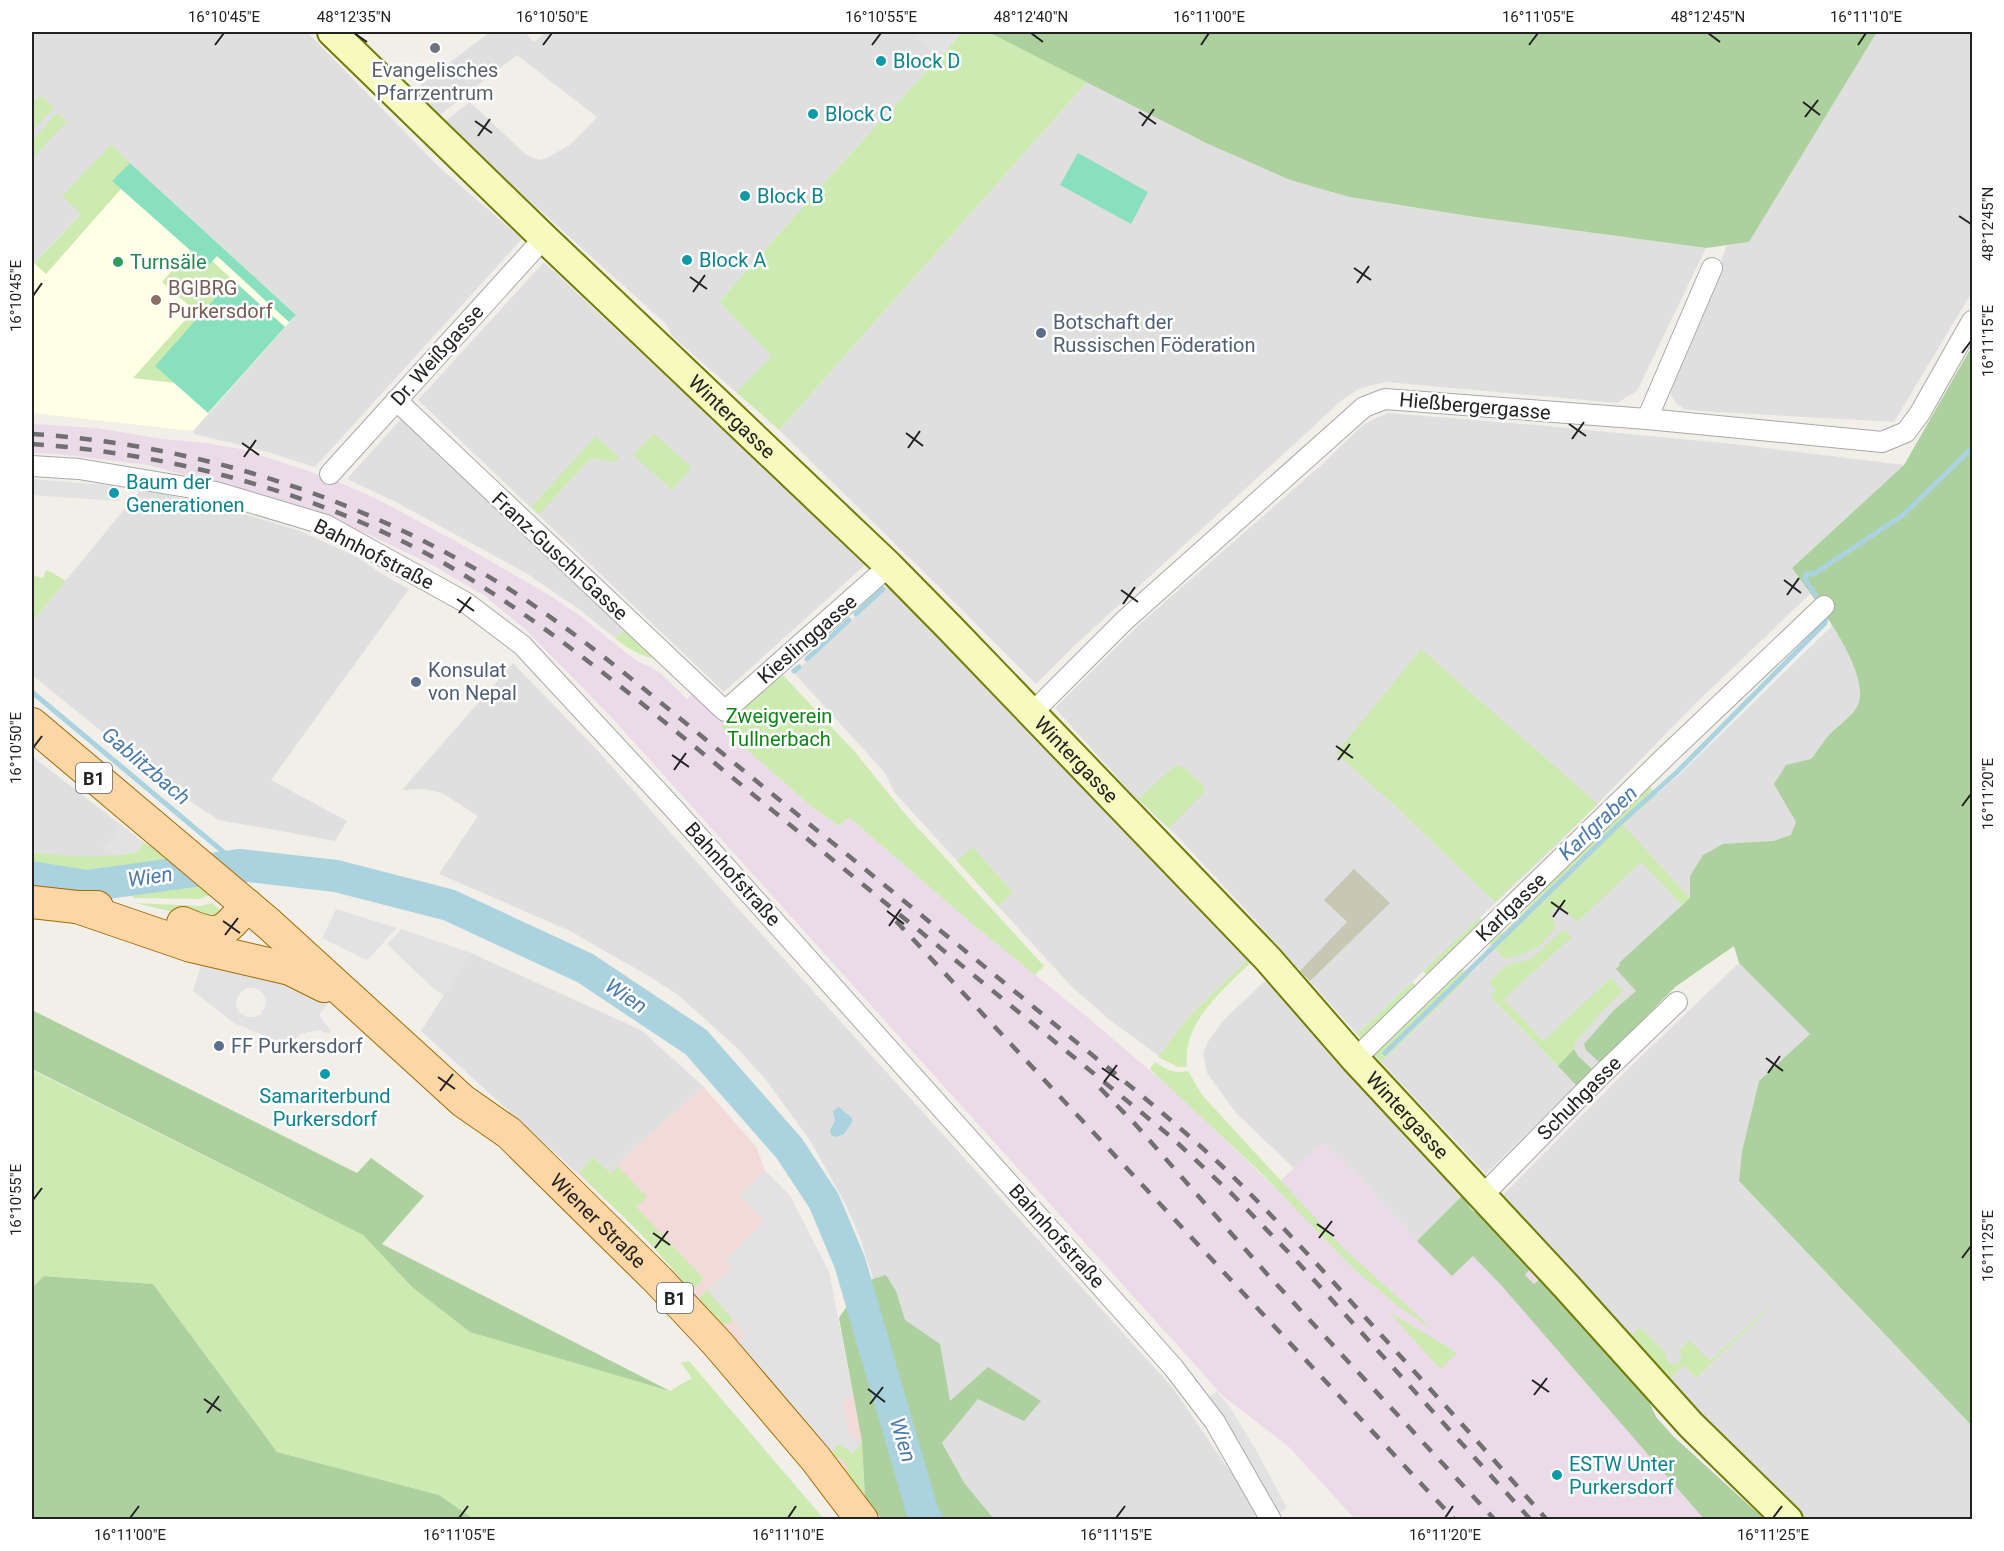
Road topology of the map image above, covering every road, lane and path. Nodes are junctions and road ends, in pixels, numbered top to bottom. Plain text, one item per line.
1 (332, 32) edge
2 (544, 238) junction
3 (1712, 268) dead end
4 (1972, 321) edge
5 (396, 400) junction
6 (1647, 419) junction
7 (32, 466) edge
8 (330, 474) dead end
9 (889, 566) junction
10 (1824, 606) dead end
11 (725, 711) joint
12 (1032, 713) junction
13 (32, 724) edge
14 (32, 902) edge
15 (77, 907) junction
16 (249, 907) junction
17 (224, 954) junction
18 (1677, 1002) dead end
19 (366, 1011) junction
20 (1355, 1059) junction
21 (463, 1101) junction
22 (1482, 1196) junction
23 (835, 1520) edge
24 (862, 1520) edge
25 (1271, 1520) edge
26 (1788, 1520) edge

1 - 2 street, Wintergasse
2 - 5 street, Dr. Weißgasse
2 - 9 street, Wintergasse
3 - 6 street
4 - 6 street, Hießbergergasse
5 - 8 street, Dr. Weißgasse
5 - 11 street, Franz-Guschl-Gasse
6 - 12 street, Hießbergergasse
7 - 25 street, Bahnhofstraße
9 - 11 street, Kieslinggasse
9 - 12 street, Wintergasse
10 - 20 street, Karlgasse
12 - 20 street, Wintergasse
13 - 16 main road, Wiener Straße / B1
14 - 15 main road
15 - 16 main road
15 - 17 main road
16 - 17 main road
16 - 19 main road, Wiener Straße / B1
17 - 19 main road
18 - 22 street, Schuhgasse
19 - 21 main road, Wiener Straße / B1
20 - 22 street, Wintergasse
21 - 23 main road, Wiener Straße / B1
21 - 24 main road, Wiener Straße / B1
22 - 26 street, Wintergasse

